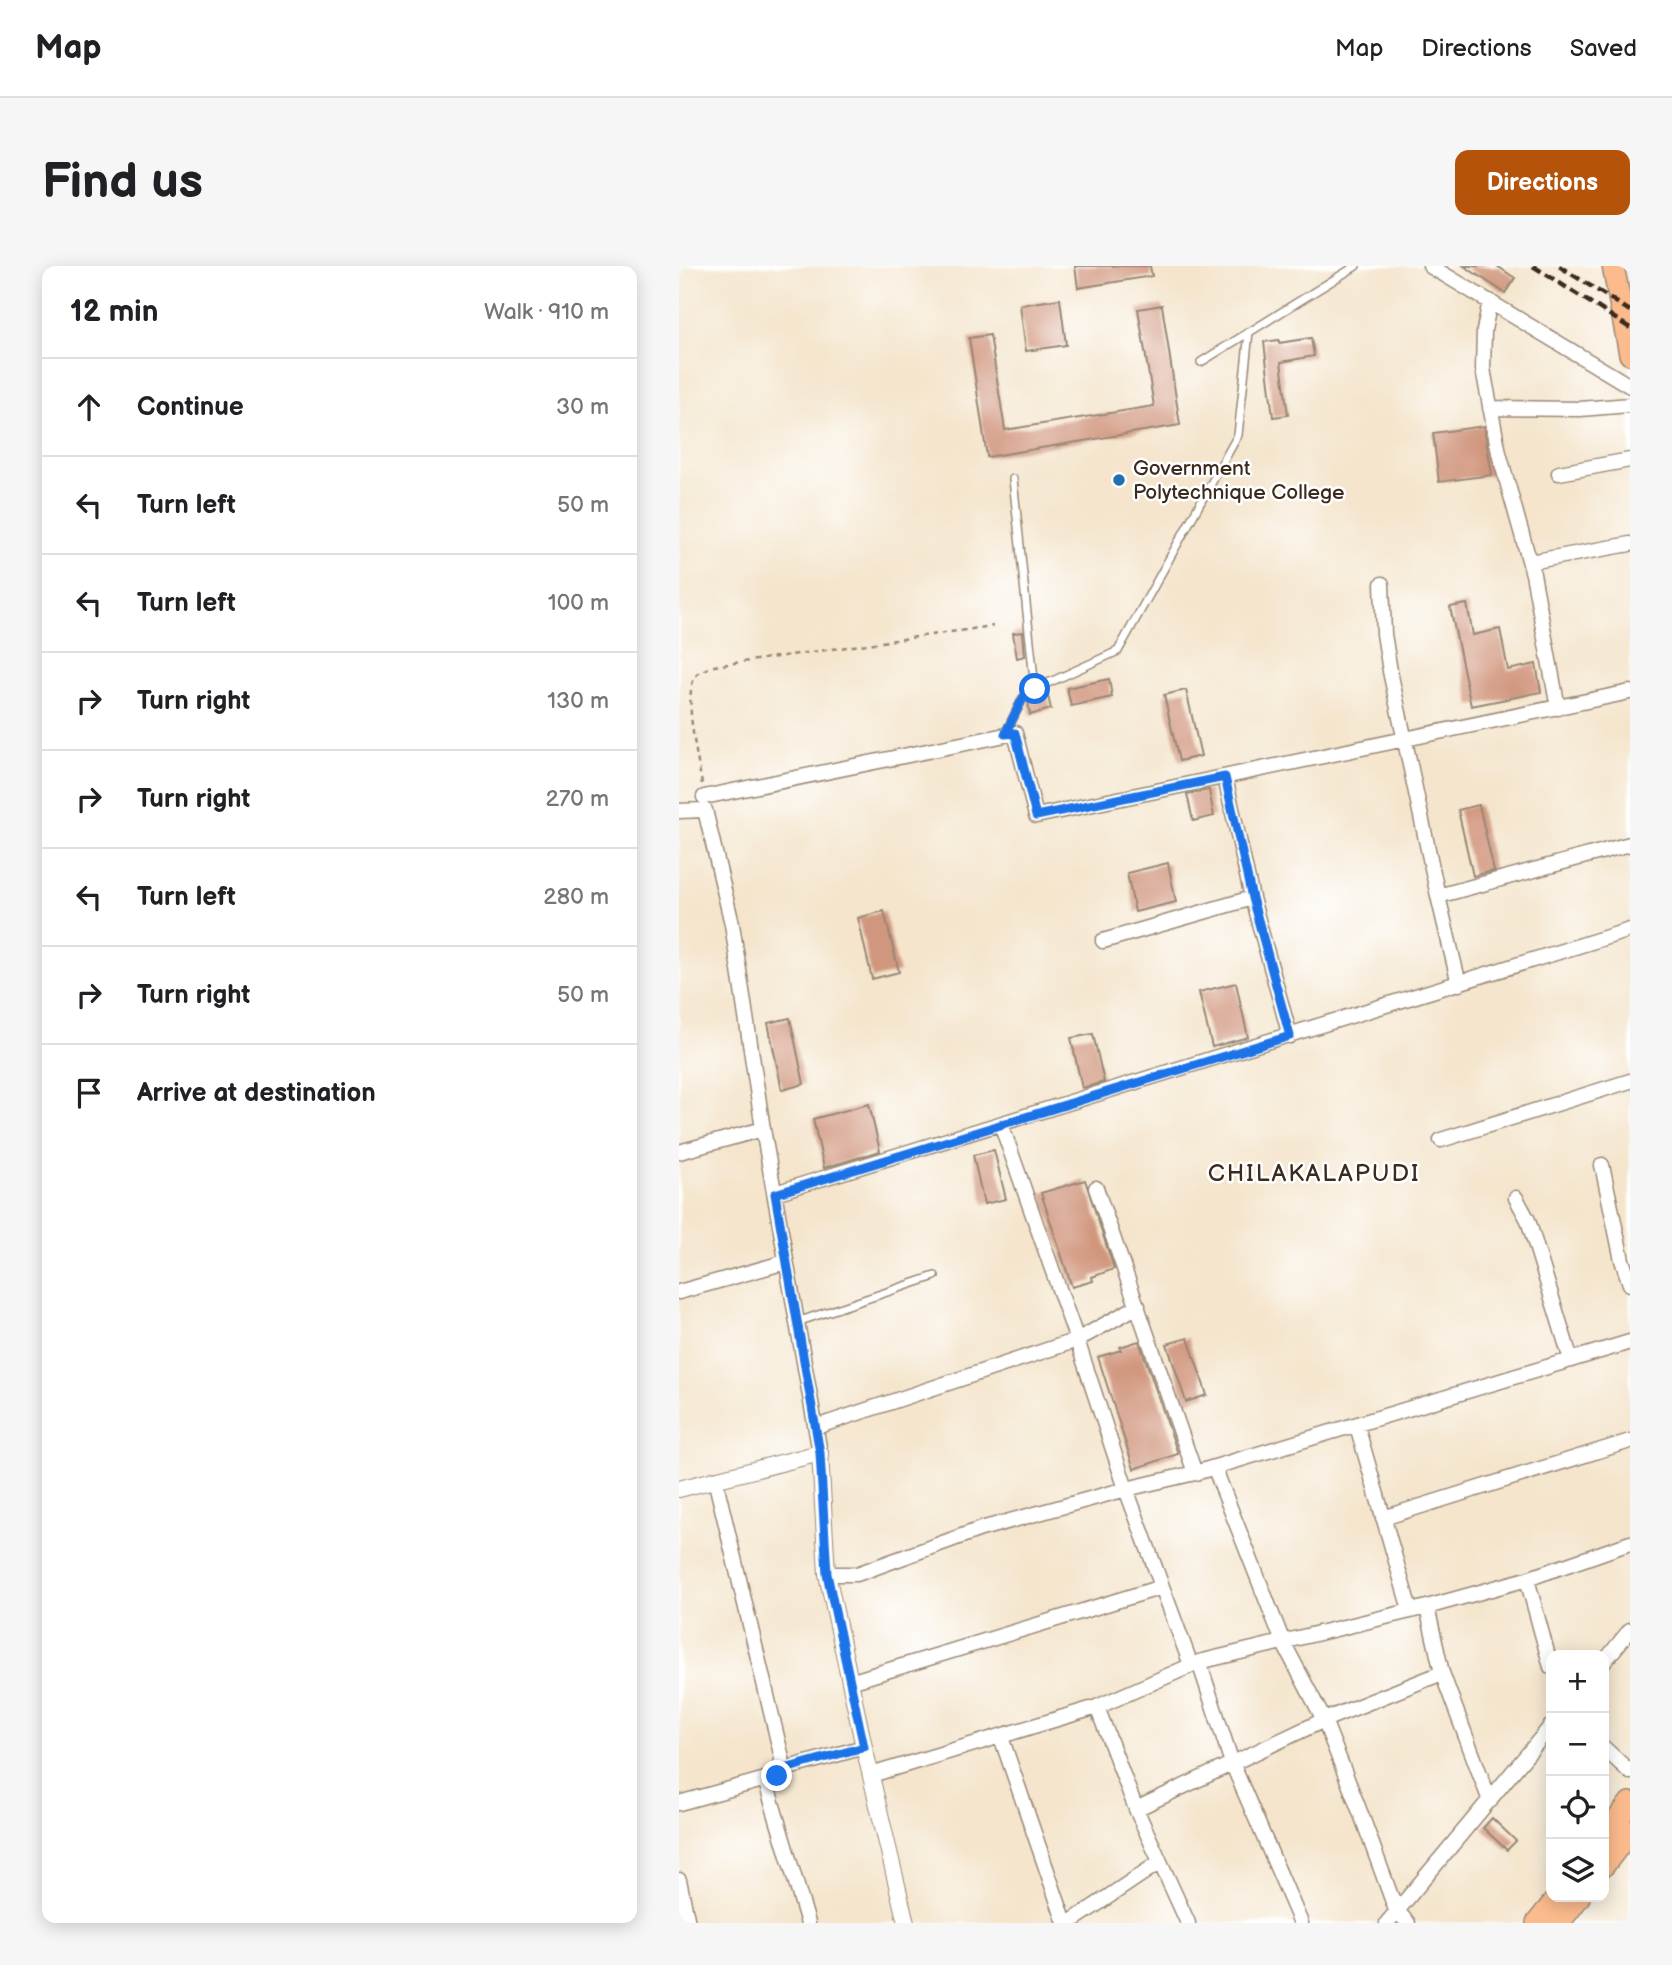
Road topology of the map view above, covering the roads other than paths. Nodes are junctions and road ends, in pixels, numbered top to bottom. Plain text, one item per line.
1 (1356, 266) edge
2 (1430, 266) edge
3 (1613, 266) edge
4 (1490, 301) junction
5 (1249, 332) junction
6 (1630, 354) edge
7 (1201, 362) dead end
8 (1630, 386) edge
9 (1630, 405) edge
10 (1490, 408) junction
11 (1630, 460) edge
12 (1559, 473) dead end
13 (1013, 479) dead end
14 (1630, 544) edge
15 (1530, 562) junction
16 (1382, 584) dead end
17 (1035, 689) junction
18 (1630, 692) edge
19 (1558, 708) junction
20 (1005, 734) junction
21 (1404, 740) junction
22 (1225, 777) junction
23 (704, 797) road end
24 (679, 811) edge
25 (1630, 844) edge
26 (1438, 896) junction
27 (1252, 898) junction
28 (1630, 930) edge
29 (1103, 941) dead end
30 (1459, 984) junction
31 (1290, 1036) junction
32 (1630, 1081) edge
33 (1001, 1124) junction
34 (763, 1129) junction
35 (1441, 1140) dead end
36 (679, 1152) edge
37 (1602, 1165) dead end
38 (1096, 1188) dead end
39 (775, 1194) junction
40 (1516, 1198) dead end
41 (786, 1262) junction
42 (935, 1276) dead end
43 (1630, 1284) edge
44 (679, 1292) edge
45 (1138, 1306) junction
46 (797, 1322) junction
47 (1077, 1340) junction
48 (1630, 1342) edge
49 (1571, 1360) junction
50 (1357, 1426) junction
51 (816, 1427) junction
52 (1630, 1441) edge
53 (820, 1453) junction
54 (1214, 1467) junction
55 (1195, 1473) junction
56 (715, 1479) junction
57 (679, 1489) edge
58 (1126, 1489) junction
59 (1383, 1518) junction
60 (1630, 1543) edge
61 (827, 1574) junction
62 (1527, 1579) junction
63 (1162, 1587) junction
64 (1427, 1607) junction
65 (1410, 1610) junction
66 (1630, 1630) edge
67 (1283, 1642) junction
68 (1546, 1650) edge
69 (1609, 1656) edge
70 (1195, 1663) junction
71 (1442, 1673) junction
72 (850, 1682) junction
73 (1097, 1707) junction
74 (1324, 1720) junction
75 (1546, 1732) edge
76 (1001, 1737) junction
77 (864, 1747) junction
78 (1609, 1753) edge
79 (1232, 1763) junction
80 (781, 1770) junction
81 (1630, 1772) edge
82 (871, 1775) junction
83 (765, 1779) junction
84 (1490, 1801) junction
85 (679, 1802) edge
86 (1630, 1803) edge
87 (1136, 1809) junction
88 (1609, 1830) edge
89 (1630, 1831) edge
90 (1609, 1858) edge
91 (1160, 1862) junction
92 (679, 1880) edge
93 (1553, 1902) edge
94 (1575, 1902) edge
95 (1396, 1910) junction
96 (688, 1923) edge
97 (808, 1923) edge
98 (906, 1923) edge
99 (1067, 1923) edge
100 (1188, 1923) edge
101 (1301, 1923) edge
102 (1387, 1923) edge
103 (1408, 1923) edge
104 (1537, 1923) edge
105 (1559, 1923) edge

1 - 5 lane
2 - 4 street
3 - 6 main road
4 - 8 street
4 - 10 street
5 - 7 lane
5 - 17 lane
9 - 10 street
10 - 15 street
11 - 12 street
13 - 17 lane
14 - 15 street
15 - 19 street
16 - 21 street
17 - 20 lane
18 - 19 street
19 - 21 street
20 - 22 street
20 - 23 street
21 - 22 street
21 - 26 street
22 - 27 street
24 - 34 street
25 - 26 street
26 - 30 street
27 - 29 street
27 - 31 street
28 - 30 street
30 - 31 street
31 - 33 street
32 - 35 street
33 - 39 street
33 - 47 street
34 - 36 street
34 - 39 street
37 - 43 street
38 - 45 street
39 - 41 street
40 - 49 street
41 - 44 street
41 - 46 street
42 - 46 lane
45 - 47 street
45 - 55 street
46 - 51 street
47 - 51 street
47 - 58 street
48 - 49 street
49 - 50 street
50 - 54 street
50 - 59 street
51 - 53 street
52 - 59 street
53 - 56 street
53 - 61 street
54 - 55 street
54 - 67 street
55 - 58 street
56 - 57 street
56 - 80 street
58 - 61 street
58 - 63 street
59 - 65 street
60 - 62 street
61 - 72 street
62 - 64 street
62 - 68 street
63 - 70 street
63 - 72 street
64 - 65 street
64 - 71 street
65 - 67 street
66 - 69 street
67 - 70 street
67 - 74 street
70 - 73 street
70 - 79 street
71 - 74 street
71 - 84 street
72 - 77 street
73 - 76 street
73 - 87 street
74 - 79 street
74 - 95 street
75 - 84 street
76 - 82 street
76 - 99 street
77 - 80 street
77 - 82 street
78 - 81 street
79 - 87 street
79 - 101 street
80 - 83 street
82 - 98 street
83 - 85 street
83 - 97 street
84 - 95 street
86 - 88 main road
87 - 91 street
89 - 90 main road
91 - 99 street
91 - 100 street
92 - 96 street
93 - 104 main road
94 - 105 main road
95 - 102 street
95 - 103 street

